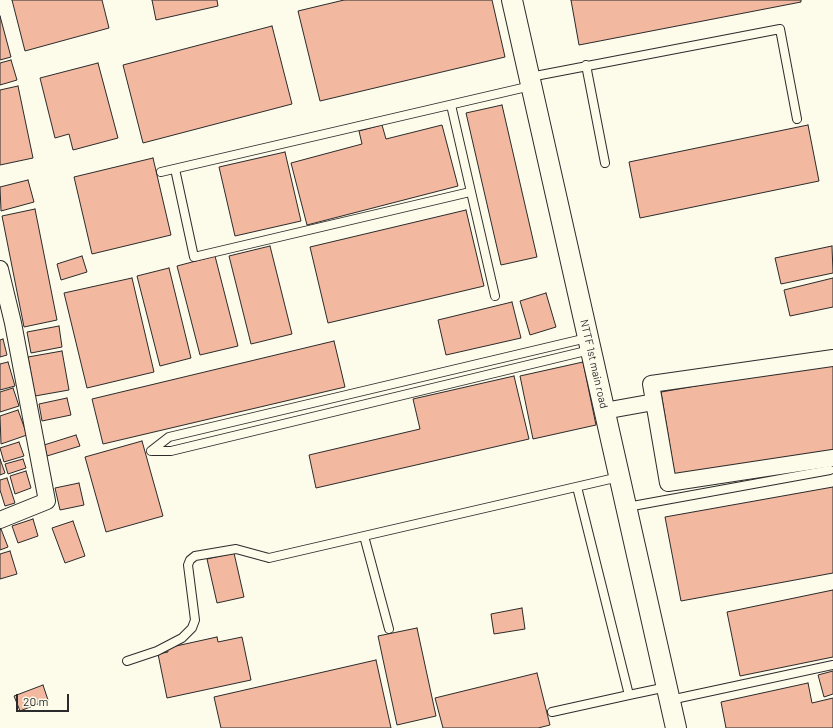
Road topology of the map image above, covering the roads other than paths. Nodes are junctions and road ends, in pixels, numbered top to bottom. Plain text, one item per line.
1 (512, 0) edge
2 (586, 65) junction
3 (530, 81) junction
4 (451, 105) junction
5 (797, 119) dead end
6 (605, 164) dead end
7 (175, 168) junction
8 (161, 172) dead end
9 (470, 192) junction
10 (0, 269) edge
11 (495, 296) dead end
12 (6, 326) edge
13 (589, 344) junction
14 (833, 358) edge
15 (654, 402) junction
16 (604, 411) junction
17 (831, 464) edge
18 (619, 477) junction
19 (577, 487) junction
20 (626, 507) junction
21 (0, 520) edge
22 (364, 536) junction
23 (389, 629) dead end
24 (127, 661) dead end
25 (833, 665) edge
26 (668, 694) junction
27 (629, 695) junction
28 (552, 712) dead end
29 (676, 728) edge

1 - 3 street, NTTF 1st main road
2 - 3 lane
2 - 5 lane
2 - 6 lane
3 - 4 lane
3 - 13 street, NTTF 1st main road
4 - 7 lane
4 - 9 lane
7 - 8 lane
7 - 9 lane
9 - 11 lane
10 - 12 street
12 - 21 street
13 - 13 lane
13 - 16 street, NTTF 1st main road
14 - 15 street
15 - 16 street
15 - 17 street
16 - 18 street, NTTF 1st main road
17 - 20 lane
18 - 19 lane
18 - 20 street, NTTF 1st main road
19 - 22 lane
19 - 27 lane
20 - 26 street, NTTF 1st main road
22 - 23 lane
22 - 24 lane
25 - 26 lane
26 - 27 lane
26 - 29 street, NTTF 1st main road
27 - 28 lane

